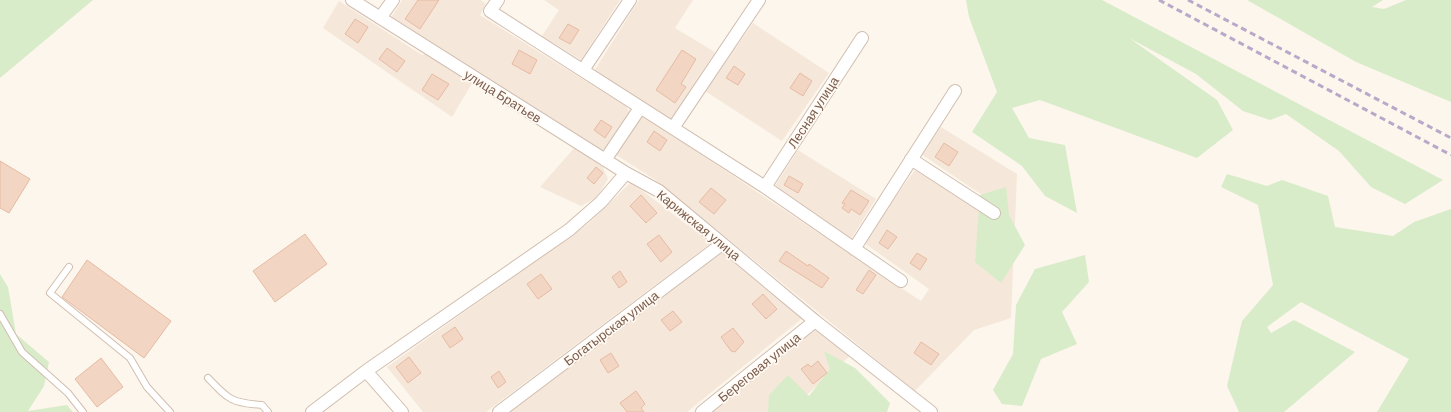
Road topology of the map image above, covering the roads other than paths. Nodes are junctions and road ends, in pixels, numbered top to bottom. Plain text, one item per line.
1 (352, 0) edge
2 (393, 0) edge
3 (498, 0) edge
4 (630, 0) edge
5 (759, 0) edge
6 (380, 18) junction
7 (862, 38) dead end
8 (583, 70) junction
9 (955, 91) dead end
10 (640, 108) junction
11 (673, 128) junction
12 (911, 159) junction
13 (605, 160) junction
14 (626, 174) junction
15 (766, 187) junction
16 (994, 212) dead end
17 (722, 244) junction
18 (854, 249) junction
19 (69, 267) dead end
20 (901, 281) dead end
21 (0, 314) edge
22 (815, 321) junction
23 (366, 372) junction
24 (208, 378) dead end
25 (83, 412) edge
26 (170, 412) edge
27 (268, 412) edge
28 (312, 412) edge
29 (402, 412) edge
30 (499, 412) edge
31 (702, 412) edge
32 (931, 412) edge

1 - 6 street, улица Братьев
2 - 6 street
3 - 8 street
4 - 8 street
5 - 11 street
6 - 13 street, улица Братьев
7 - 15 street, Лесная улица
8 - 10 street
9 - 12 street
10 - 11 street
10 - 13 street
11 - 15 street
12 - 16 street
12 - 18 street
13 - 14 street, улица Братьев
14 - 17 street, Карижская улица
14 - 23 street
15 - 18 street
17 - 22 street, Карижская улица
17 - 30 street, Богатырская улица
18 - 20 street
19 - 26 lane
21 - 25 lane
22 - 31 street, Береговая улица
22 - 32 street, Карижская улица
23 - 28 street
23 - 29 street
24 - 27 lane

